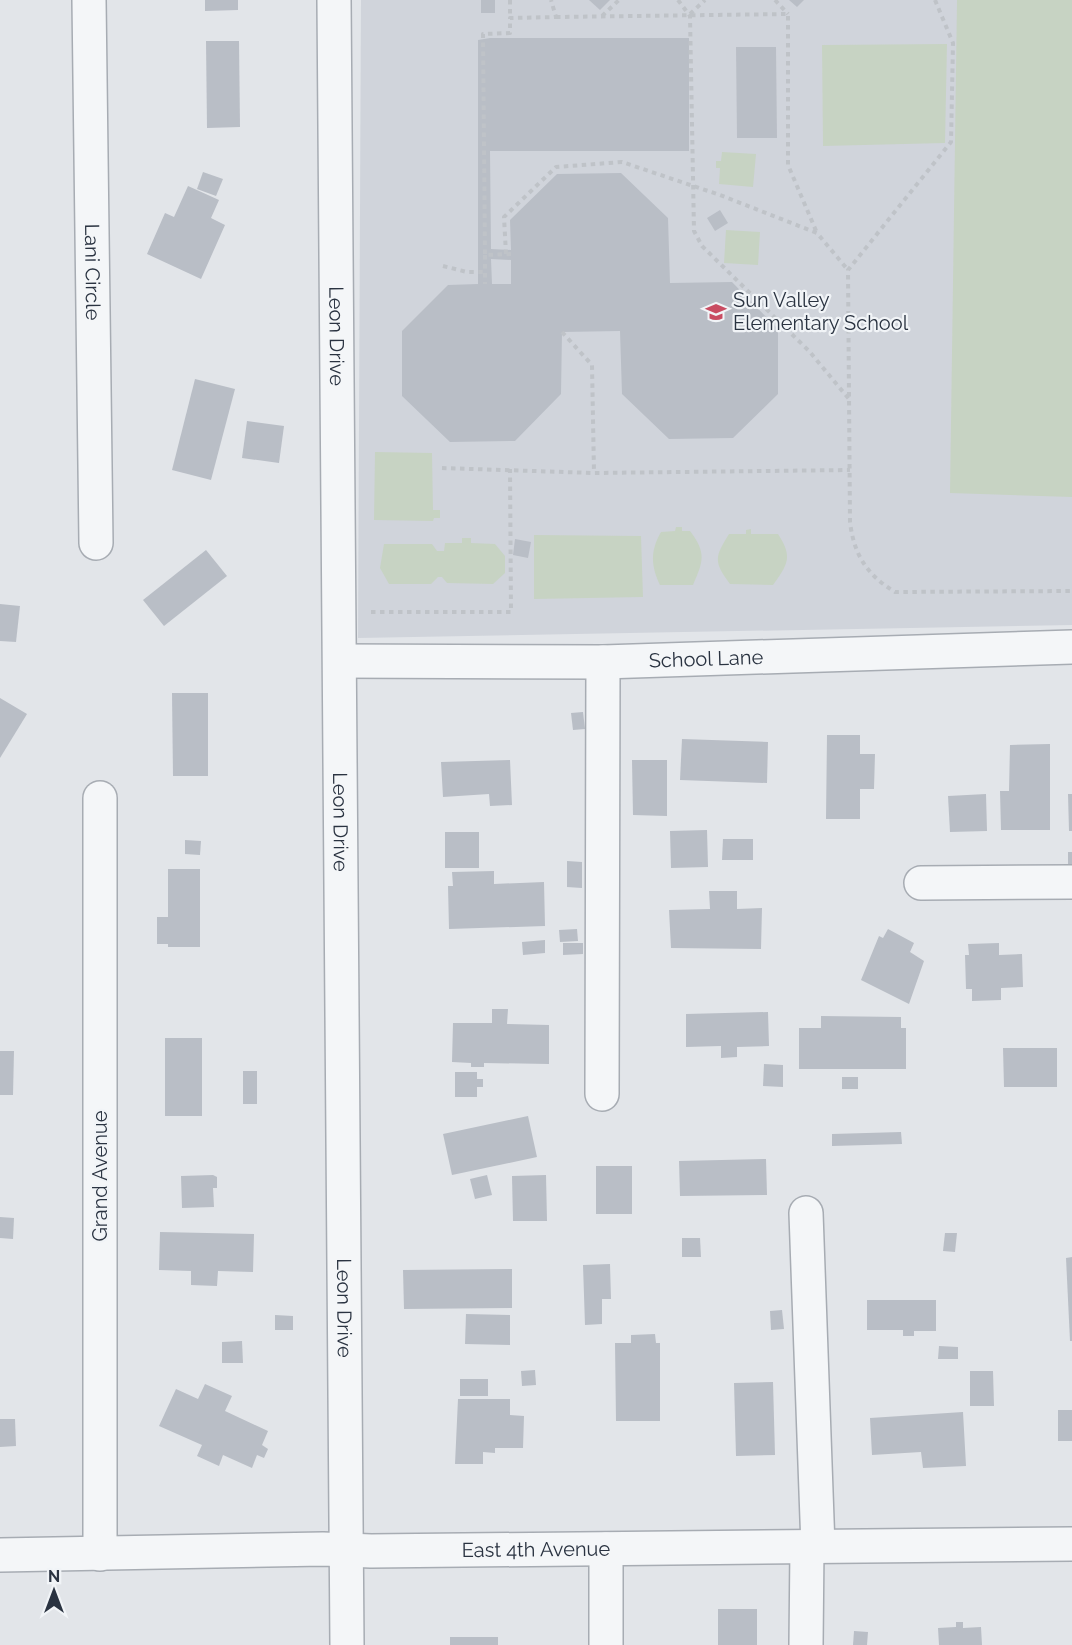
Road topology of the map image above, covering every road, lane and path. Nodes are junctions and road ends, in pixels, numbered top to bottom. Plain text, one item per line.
1 (89, 0) edge
2 (334, 0) edge
3 (510, 0) edge
4 (551, 0) edge
5 (619, 0) edge
6 (678, 0) edge
7 (705, 0) edge
8 (775, 0) edge
9 (935, 0) edge
10 (788, 14) junction
11 (690, 15) junction
12 (556, 17) junction
13 (602, 17) junction
14 (510, 18) junction
15 (692, 185) junction
16 (817, 233) junction
17 (485, 255) junction
18 (443, 266) dead end
19 (848, 270) junction
20 (485, 272) junction
21 (485, 284) dead end
22 (561, 332) dead end
23 (850, 400) junction
24 (441, 468) dead end
25 (510, 469) junction
26 (850, 470) junction
27 (594, 473) junction
28 (96, 543) dead end
29 (1072, 591) edge
30 (364, 612) dead end
31 (1072, 647) edge
32 (340, 661) junction
33 (603, 662) junction
34 (100, 798) dead end
35 (1072, 882) edge
36 (921, 883) dead end
37 (602, 1094) dead end
38 (807, 1213) dead end
39 (1072, 1545) edge
40 (812, 1547) junction
41 (346, 1549) junction
42 (606, 1549) junction
43 (100, 1554) junction
44 (0, 1555) edge
45 (347, 1645) edge
46 (606, 1645) edge
47 (806, 1645) edge

1 - 28 street, Lani Circle
2 - 32 street, Leon Drive
3 - 14 path
4 - 12 path
5 - 13 path
6 - 11 path
7 - 11 path
8 - 10 path
9 - 19 path
10 - 11 path
10 - 16 path
11 - 13 path
11 - 15 path
12 - 13 path
12 - 14 path
14 - 17 path
15 - 16 path
15 - 17 path
15 - 23 path
16 - 19 path
17 - 20 path
18 - 20 path
19 - 23 path
20 - 21 path
22 - 27 path
23 - 26 path
24 - 25 path
25 - 27 path
25 - 30 path
26 - 27 path
26 - 29 path
31 - 33 street, School Lane
32 - 33 street, School Lane
32 - 41 street, Leon Drive
33 - 37 street
34 - 43 street, Grand Avenue
35 - 36 street
38 - 40 street
39 - 40 street, East 4th Avenue
40 - 42 street, East 4th Avenue
40 - 47 street
41 - 42 street, East 4th Avenue
41 - 43 street, East 4th Avenue
41 - 45 street, Leon Drive
42 - 46 street
43 - 44 street, East 4th Avenue

